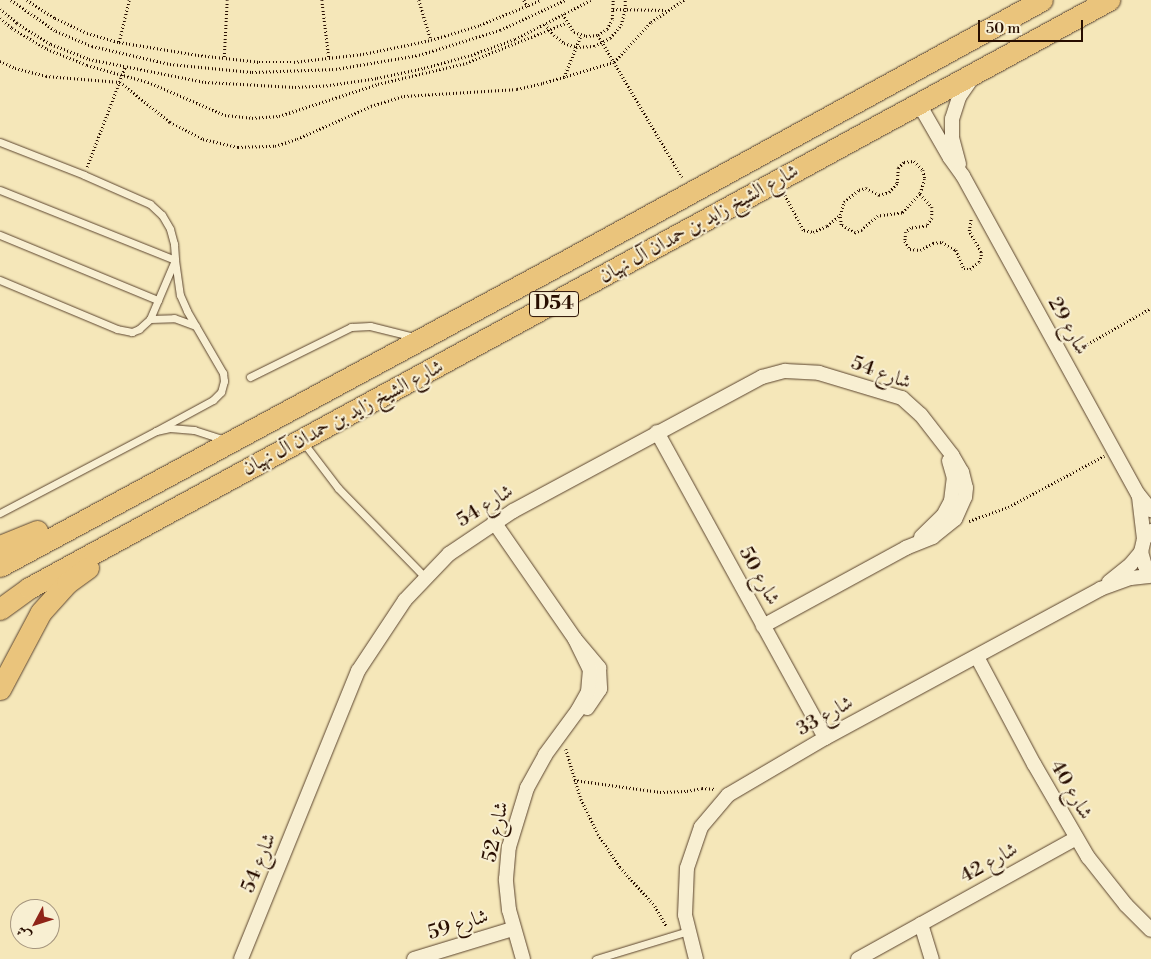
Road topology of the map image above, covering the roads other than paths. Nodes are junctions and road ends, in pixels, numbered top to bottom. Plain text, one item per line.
1 (1042, 0) edge
2 (1110, 0) edge
3 (976, 36) junction
4 (975, 73) junction
5 (919, 104) junction
6 (0, 142) edge
7 (963, 176) junction
8 (0, 190) edge
9 (0, 235) edge
10 (175, 260) junction
11 (0, 280) edge
12 (158, 300) junction
13 (150, 318) junction
14 (196, 326) junction
15 (422, 339) junction
16 (250, 377) dead end
17 (156, 431) junction
18 (657, 432) junction
19 (301, 440) junction
20 (229, 442) junction
21 (946, 448) junction
22 (1138, 494) junction
23 (103, 510) junction
24 (1151, 510) edge
25 (0, 513) edge
26 (494, 522) junction
27 (135, 530) junction
28 (1145, 541) edge
29 (0, 546) edge
30 (906, 548) junction
31 (0, 566) edge
32 (1151, 574) edge
33 (425, 577) junction
34 (1100, 589) junction
35 (0, 609) edge
36 (764, 626) junction
37 (977, 656) junction
38 (0, 689) edge
39 (825, 738) junction
40 (1076, 838) junction
41 (922, 924) junction
42 (513, 929) junction
43 (688, 930) junction
44 (1151, 930) edge
45 (241, 959) edge
46 (414, 959) edge
47 (523, 959) edge
48 (596, 959) edge
49 (696, 959) edge
50 (858, 959) edge
51 (932, 959) edge

1 - 3 main road, شارع الشيخ زايد بن حمدان آل نهيان / D54
2 - 4 main road, شارع الشيخ زايد بن حمدان آل نهيان / D54
3 - 5 main road
3 - 15 main road, شارع الشيخ زايد بن حمدان آل نهيان / D54
4 - 5 main road, شارع الشيخ زايد بن حمدان آل نهيان / D54
4 - 7 street, شارع 29
5 - 7 street, شارع 29
5 - 19 main road, شارع الشيخ زايد بن حمدان آل نهيان / D54
6 - 10 lane
7 - 22 street, شارع 29
8 - 10 lane
9 - 12 lane
10 - 12 lane
10 - 14 lane
11 - 13 lane
12 - 13 lane
13 - 14 lane
14 - 17 lane
15 - 16 lane
15 - 20 main road, شارع الشيخ زايد بن حمدان آل نهيان / D54
17 - 20 lane
17 - 25 lane
18 - 21 street, شارع 54
18 - 26 street, شارع 54
18 - 36 street, شارع 50
19 - 27 main road, شارع الشيخ زايد بن حمدان آل نهيان / D54
19 - 33 lane
20 - 23 main road, شارع الشيخ زايد بن حمدان آل نهيان / D54
21 - 30 street, شارع 54
21 - 30 street, شارع 54
22 - 24 street, شارع 29
22 - 28 street, شارع 29
23 - 29 main road
23 - 31 main road, شارع الشيخ زايد بن حمدان آل نهيان / D54
26 - 33 street, شارع 54
26 - 42 street, شارع 52
27 - 35 main road, شارع الشيخ زايد بن حمدان آل نهيان / D54
27 - 38 main road
28 - 32 street, شارع 29
28 - 34 street, شارع 33
30 - 36 street, شارع 54
32 - 34 street, شارع 33
33 - 45 street, شارع 54
34 - 37 street, شارع 33
36 - 39 street, شارع 50
37 - 39 street, شارع 33
37 - 40 street, شارع 40
39 - 43 street, شارع 33
40 - 41 street, شارع 42
40 - 44 street, شارع 40
41 - 50 street, شارع 42
41 - 51 street
42 - 46 street, شارع 59
42 - 47 street, شارع 52
43 - 48 lane
43 - 49 street, شارع 33

